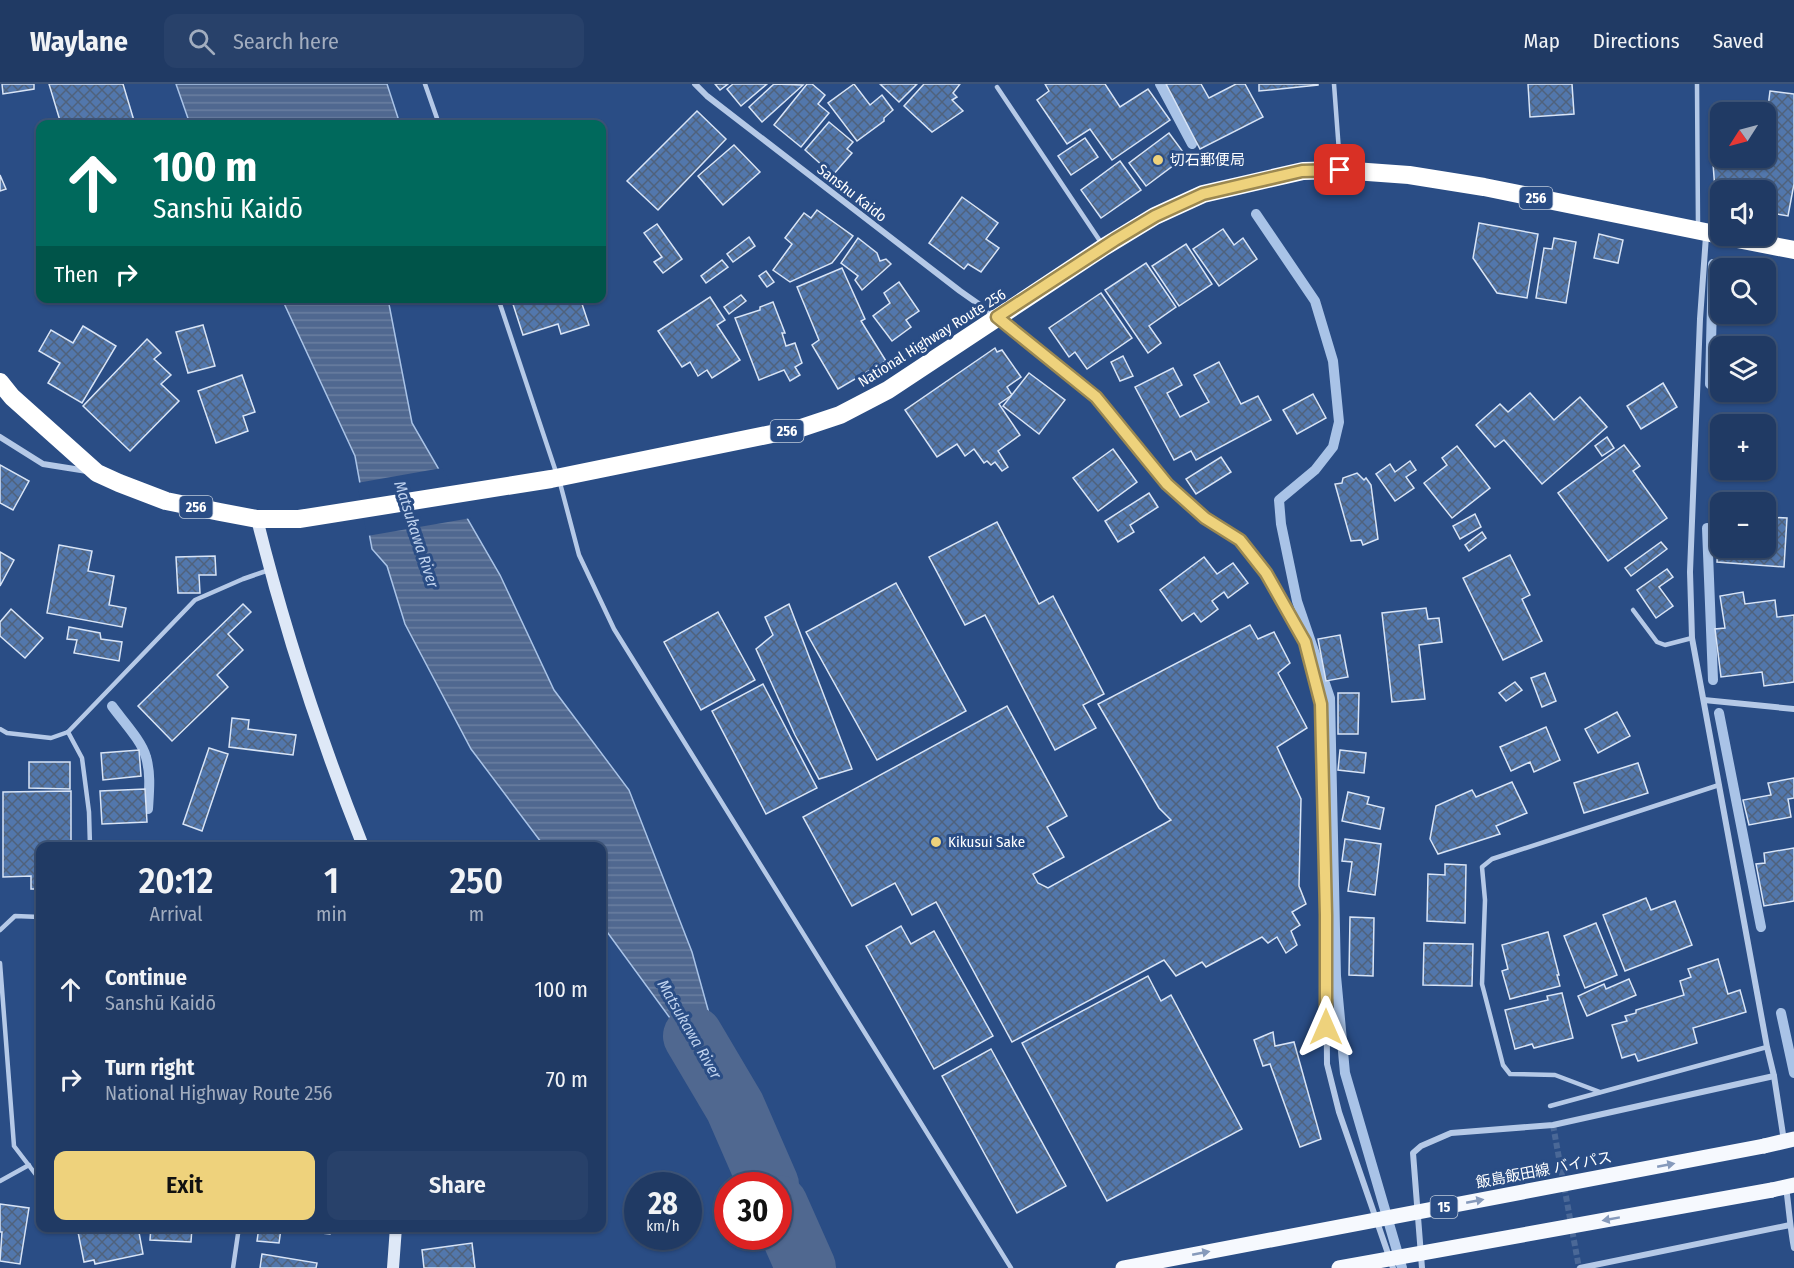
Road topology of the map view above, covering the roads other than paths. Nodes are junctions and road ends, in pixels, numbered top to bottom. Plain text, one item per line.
1 (425, 84) edge
2 (695, 84) edge
3 (1334, 84) edge
4 (1697, 84) edge
5 (997, 87) dead end
6 (438, 120) edge
7 (1340, 170) junction
8 (1710, 213) edge
9 (1710, 233) edge
10 (1710, 246) edge
11 (1775, 246) edge
12 (1104, 247) junction
13 (1794, 250) edge
14 (500, 303) edge
15 (997, 317) junction
16 (0, 382) edge
17 (0, 437) edge
18 (97, 472) junction
19 (555, 479) junction
20 (257, 519) junction
21 (269, 570) junction
22 (1633, 610) dead end
23 (1692, 638) junction
24 (1704, 699) junction
25 (1794, 709) edge
26 (0, 729) edge
27 (68, 732) junction
28 (1720, 784) junction
29 (90, 842) edge
30 (361, 842) edge
31 (36, 917) edge
32 (0, 930) edge
33 (0, 963) edge
34 (1767, 1047) junction
35 (1774, 1076) junction
36 (1600, 1092) junction
37 (1550, 1106) dead end
38 (1789, 1140) edge
39 (29, 1166) junction
40 (36, 1175) edge
41 (0, 1181) edge
42 (1784, 1188) edge
43 (1790, 1225) junction
44 (238, 1232) edge
45 (396, 1232) edge
46 (1794, 1248) edge
47 (233, 1268) edge
48 (393, 1268) edge
49 (1011, 1268) edge
50 (1123, 1268) edge
51 (1339, 1268) edge
52 (1393, 1268) edge
53 (1422, 1268) edge
54 (1580, 1268) edge

1 - 6 lane
2 - 15 street, Sanshu Kaido
3 - 7 lane
4 - 8 lane
5 - 12 lane
7 - 9 highway, National Highway Route 256 / 256
7 - 12 highway, National Highway Route 256 / 256
10 - 23 street
11 - 13 highway, National Highway Route 256 / 256
12 - 15 highway, National Highway Route 256 / 256
14 - 19 lane
15 - 19 highway, National Highway Route 256 / 256
15 - 52 street, Sanshu Kaido
16 - 18 highway, National Highway Route 256 / 256
17 - 18 street
18 - 20 highway, National Highway Route 256 / 256
19 - 20 highway, National Highway Route 256 / 256
19 - 49 lane
20 - 21 street
21 - 27 lane
21 - 30 street
22 - 23 lane
23 - 24 street
24 - 25 street
24 - 28 street
26 - 27 lane
27 - 29 lane
28 - 34 street
28 - 36 lane
31 - 32 lane
33 - 39 lane
34 - 35 street
34 - 36 lane
35 - 38 street
35 - 53 street
36 - 37 lane
50 -> 38 main road, 飯島飯田線 バイパス / 15, bridge
39 - 40 lane
39 - 41 lane
42 - 43 street
42 -> 51 main road, bridge
43 - 46 street
43 - 54 street
44 - 47 lane
45 - 48 street

